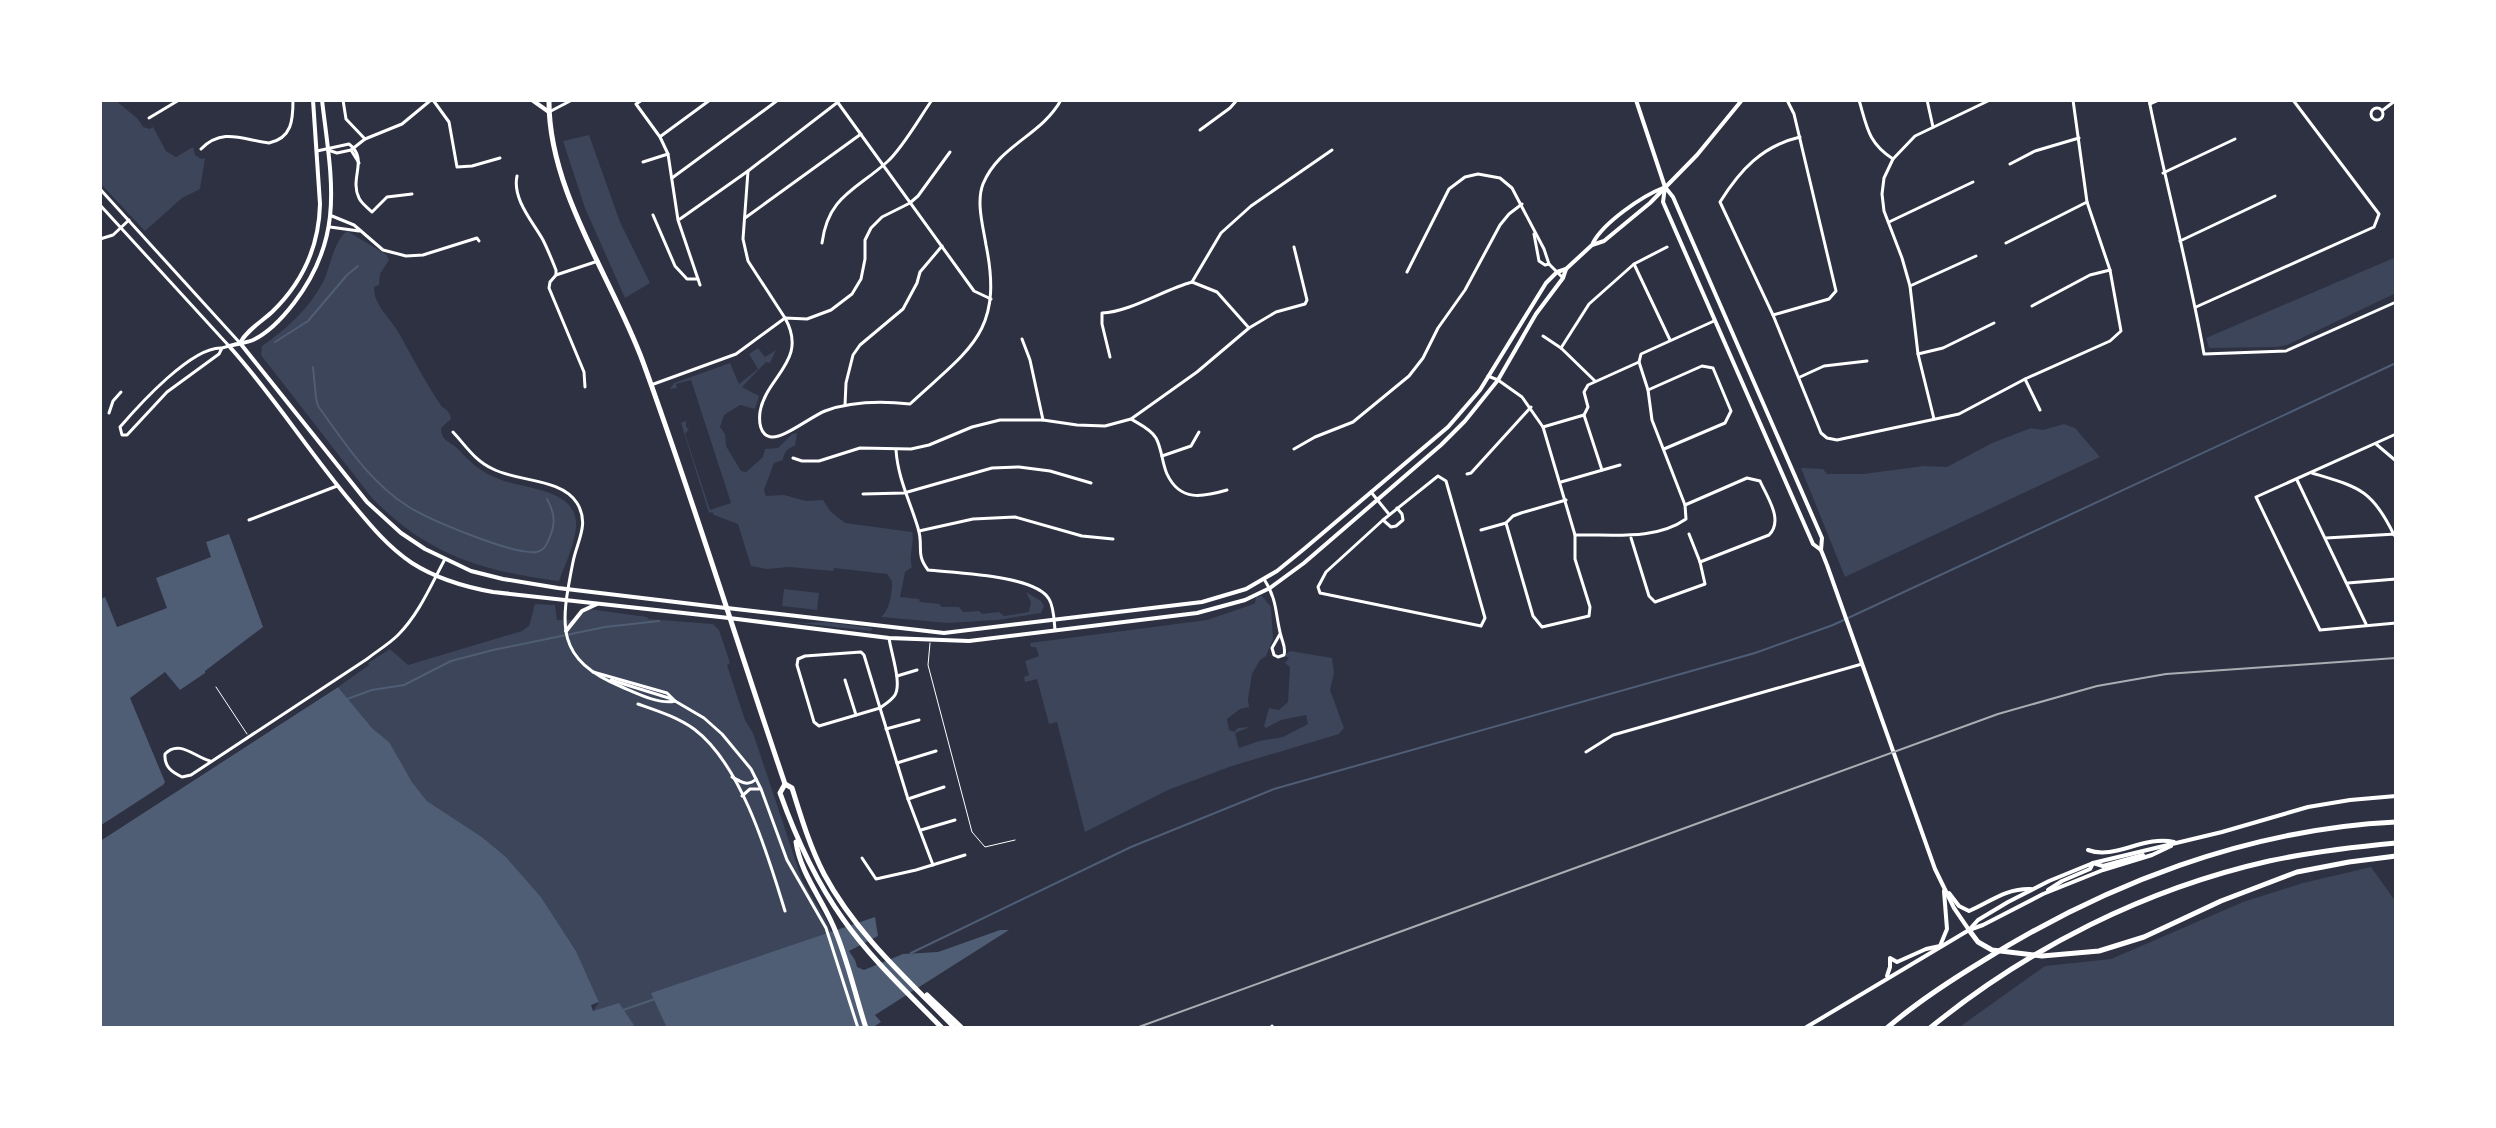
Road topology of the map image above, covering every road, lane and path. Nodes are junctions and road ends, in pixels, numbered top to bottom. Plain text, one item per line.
1 (179, 100) edge
2 (293, 100) edge
3 (313, 100) edge
4 (322, 100) edge
5 (343, 100) edge
6 (432, 100) edge
7 (532, 100) edge
8 (549, 100) edge
9 (572, 100) edge
10 (642, 100) edge
11 (710, 100) edge
12 (778, 100) edge
13 (932, 100) edge
14 (1061, 100) edge
15 (1088, 100) edge
16 (1097, 100) edge
17 (1237, 100) edge
18 (1636, 100) edge
19 (1742, 100) edge
20 (1787, 100) edge
21 (1859, 100) edge
22 (1927, 100) edge
23 (1970, 100) edge
24 (1990, 100) edge
25 (2073, 100) edge
26 (2159, 100) edge
27 (2293, 100) edge
28 (2396, 100) edge
29 (837, 101) edge
30 (2150, 102) edge
31 (1973, 110) junction
32 (2382, 111) dead end
33 (549, 112) junction
34 (149, 118) dead end
35 (1933, 127) junction
36 (1200, 130) dead end
37 (861, 134) junction
38 (660, 137) junction
39 (1800, 137) junction
40 (2079, 138) junction
41 (365, 139) junction
42 (2235, 139) dead end
43 (201, 149) dead end
44 (352, 149) junction
45 (328, 150) junction
46 (1332, 150) dead end
47 (317, 151) junction
48 (950, 152) dead end
49 (668, 154) junction
50 (500, 158) dead end
51 (1893, 159) junction
52 (643, 162) dead end
53 (2010, 164) dead end
54 (883, 165) junction
55 (748, 171) junction
56 (2163, 173) junction
57 (517, 176) dead end
58 (672, 178) junction
59 (1973, 182) dead end
60 (1665, 187) junction
61 (100, 189) edge
62 (412, 194) dead end
63 (2275, 196) dead end
64 (2087, 202) junction
65 (910, 203) junction
66 (1522, 204) junction
67 (100, 205) edge
68 (653, 215) dead end
69 (332, 216) junction
70 (745, 218) junction
71 (129, 220) junction
72 (678, 220) junction
73 (1889, 222) junction
74 (330, 227) junction
75 (121, 228) junction
76 (1533, 230) junction
77 (359, 231) junction
78 (100, 239) edge
79 (479, 241) dead end
80 (2180, 241) junction
81 (822, 243) dead end
82 (2006, 243) dead end
83 (314, 245) junction
84 (1592, 245) junction
85 (942, 246) junction
86 (1294, 247) dead end
87 (1667, 247) dead end
88 (1976, 256) dead end
89 (598, 261) junction
90 (1549, 264) junction
91 (1634, 264) junction
92 (318, 265) junction
93 (1566, 269) junction
94 (2110, 270) junction
95 (1407, 272) dead end
96 (1557, 272) junction
97 (556, 275) junction
98 (1563, 278) junction
99 (698, 279) junction
100 (1192, 282) junction
101 (700, 285) dead end
102 (1910, 286) junction
103 (991, 299) junction
104 (2396, 302) edge
105 (2032, 306) dead end
106 (2196, 307) junction
107 (1773, 315) junction
108 (785, 318) junction
109 (1716, 320) junction
110 (1994, 323) dead end
111 (1249, 328) junction
112 (1731, 328) junction
113 (1543, 336) dead end
114 (1022, 339) dead end
115 (1670, 340) junction
116 (240, 343) junction
117 (229, 346) junction
118 (222, 348) junction
119 (1561, 348) junction
120 (1918, 354) junction
121 (1110, 357) dead end
122 (1867, 361) dead end
123 (1639, 362) junction
124 (1488, 376) junction
125 (1800, 377) junction
126 (2025, 379) junction
127 (1498, 380) junction
128 (1595, 381) junction
129 (163, 382) junction
130 (651, 385) junction
131 (585, 387) dead end
132 (169, 390) junction
133 (1648, 390) junction
134 (121, 392) dead end
135 (845, 405) junction
136 (1531, 407) junction
137 (2040, 410) dead end
138 (109, 413) dead end
139 (1584, 415) junction
140 (1131, 419) junction
141 (1043, 420) junction
142 (1934, 420) junction
143 (1543, 427) junction
144 (453, 432) dead end
145 (1199, 432) dead end
146 (2396, 434) edge
147 (2376, 444) junction
148 (1294, 449) dead end
149 (896, 450) junction
150 (1662, 450) junction
151 (1162, 456) junction
152 (793, 458) dead end
153 (2396, 461) edge
154 (1620, 465) dead end
155 (1602, 470) junction
156 (2312, 473) junction
157 (1467, 474) dead end
158 (347, 479) junction
159 (2297, 480) junction
160 (1561, 482) junction
161 (1091, 483) dead end
162 (337, 486) junction
163 (1227, 490) dead end
164 (1371, 492) junction
165 (904, 493) junction
166 (863, 494) dead end
167 (1377, 499) junction
168 (1566, 500) junction
169 (1685, 505) junction
170 (1397, 508) junction
171 (1389, 514) junction
172 (249, 520) dead end
173 (1383, 520) junction
174 (1506, 523) junction
175 (1481, 530) dead end
176 (919, 531) junction
177 (1689, 534) dead end
178 (2395, 534) edge
179 (1575, 535) junction
180 (1631, 536) junction
181 (2326, 538) junction
182 (1113, 539) dead end
183 (1821, 550) junction
184 (445, 559) junction
185 (1700, 562) junction
186 (436, 576) junction
187 (1264, 579) junction
188 (2396, 579) edge
189 (2346, 583) junction
190 (1270, 588) junction
191 (569, 589) junction
192 (568, 600) junction
193 (600, 604) junction
194 (726, 608) junction
195 (729, 618) junction
196 (1053, 620) junction
197 (2396, 623) edge
198 (2367, 625) junction
199 (1055, 630) junction
200 (566, 631) junction
201 (931, 631) junction
202 (1280, 634) junction
203 (889, 638) junction
204 (930, 641) junction
205 (1862, 664) junction
206 (917, 670) dead end
207 (593, 672) junction
208 (897, 676) junction
209 (599, 677) junction
210 (845, 680) dead end
211 (638, 686) junction
212 (216, 687) dead end
213 (675, 701) junction
214 (638, 704) dead end
215 (880, 708) junction
216 (856, 715) junction
217 (919, 720) dead end
218 (886, 729) junction
219 (249, 736) junction
220 (936, 751) dead end
221 (1586, 752) dead end
222 (210, 761) junction
223 (897, 763) junction
224 (732, 777) junction
225 (756, 779) junction
226 (785, 784) junction
227 (944, 787) dead end
228 (761, 789) junction
229 (742, 796) junction
230 (2396, 796) edge
231 (908, 799) junction
232 (955, 820) dead end
233 (2396, 822) edge
234 (921, 830) junction
235 (794, 833) junction
236 (1015, 840) dead end
237 (2177, 843) junction
238 (2396, 843) edge
239 (2088, 850) dead end
240 (2161, 850) junction
241 (965, 855) dead end
242 (2396, 856) edge
243 (862, 858) dead end
244 (2093, 863) junction
245 (933, 865) junction
246 (1943, 884) junction
247 (2035, 889) junction
248 (2043, 894) junction
249 (785, 911) dead end
250 (1969, 930) junction
251 (1940, 946) junction
252 (1885, 979) junction
253 (944, 1013) junction
254 (858, 1028) edge
255 (866, 1028) edge
256 (942, 1028) edge
257 (955, 1028) edge
258 (962, 1028) edge
259 (1805, 1028) edge
260 (1887, 1028) edge
261 (1930, 1028) edge

1 - 34 street
2 - 43 street
3 - 47 main road
4 - 45 main road
5 - 41 street
6 - 41 street
6 - 50 street
7 - 33 main road
8 - 33 highway
9 - 33 street
10 - 38 street
11 - 38 street
12 - 58 street
13 - 54 street
14 - 103 street
15 - 16 street
17 - 36 street
18 - 60 main road
19 - 60 main road
20 - 39 street
21 - 51 street
22 - 35 street
23 - 31 street
24 - 31 street
25 - 40 street
26 - 30 street
27 - 106 street
28 - 32 street
29 - 37 street
29 - 55 street
30 - 56 street
31 - 35 street
33 - 89 highway
35 - 51 street
37 - 54 street
37 - 70 street
38 - 49 street
39 - 107 street
39 - 107 street
40 - 53 street
40 - 64 street
41 - 44 street
42 - 56 street
44 - 45 street
44 - 62 street
45 - 47 street
45 - 69 main road
46 - 100 street
47 - 83 main road
48 - 65 street
49 - 52 street
49 - 58 street
51 - 73 street
54 - 65 street
54 - 81 street
55 - 70 street
55 - 72 street
56 - 80 street
57 - 97 street
58 - 72 street
59 - 73 street
60 - 84 main road
60 - 84 main road
60 - 109 main road
60 - 112 main road
61 - 71 street
63 - 80 street
64 - 82 street
64 - 94 street
65 - 85 street
65 - 108 street
66 - 76 street
66 - 95 street
66 - 148 street
67 - 75 street
68 - 99 street
69 - 74 main road
69 - 77 street
70 - 108 street
71 - 75 street
71 - 116 street
72 - 99 street
73 - 102 street
74 - 77 street
74 - 92 main road
75 - 78 street
75 - 117 street
76 - 90 street
76 - 90 street
77 - 79 street
80 - 106 street
83 - 92 main road
83 - 116 main road
84 - 93 main road
85 - 103 street
85 - 135 street
86 - 111 street
87 - 91 street
88 - 102 street
89 - 97 street
89 - 130 highway
90 - 96 street
91 - 115 street
91 - 119 street
92 - 116 main road
93 - 96 main road
93 - 98 main road
94 - 105 street
94 - 126 street
96 - 98 street
96 - 124 main road
97 - 131 street
98 - 127 main road
99 - 101 street
100 - 111 street
100 - 121 street
102 - 120 street
103 - 135 street
104 - 106 street
107 - 125 street
108 - 130 street
108 - 135 street
109 - 112 main road
109 - 115 street
109 - 183 main road
110 - 120 street
111 - 140 street
112 - 183 main road
113 - 119 street
114 - 141 street
115 - 123 street
116 - 117 main road
116 - 158 main road
117 - 118 street
117 - 162 main road
118 - 129 street
118 - 132 street
119 - 128 street
120 - 142 street
122 - 125 street
123 - 128 street
123 - 133 street
124 - 127 street
124 - 164 main road
125 - 142 street
126 - 137 street
126 - 142 street
127 - 136 street
127 - 167 main road
128 - 139 street
129 - 132 street
129 - 132 street
130 - 194 highway
133 - 150 street
133 - 150 street
134 - 138 street
136 - 143 street
136 - 157 street
139 - 143 street
139 - 155 street
140 - 141 street
140 - 151 street
141 - 149 street
143 - 160 street
144 - 191 street
145 - 151 street
146 - 147 street
147 - 153 street
147 - 156 street
149 - 152 street
149 - 165 street
150 - 169 street
151 - 163 street
154 - 155 street
155 - 160 street
156 - 159 street
156 - 178 street
158 - 162 main road
158 - 184 main road
159 - 181 street
159 - 198 street
160 - 168 street
161 - 165 street
162 - 172 street
162 - 186 main road
164 - 167 street
164 - 187 main road
165 - 166 street
165 - 176 street
167 - 171 street
167 - 190 main road
168 - 174 street
168 - 179 street
169 - 180 street
169 - 185 street
170 - 171 street
170 - 173 street
170 - 173 street
171 - 173 street
174 - 175 street
174 - 179 street
176 - 182 street
176 - 196 street
177 - 185 street
178 - 181 street
179 - 180 street
180 - 185 street
181 - 189 street
183 - 205 main road
184 - 186 street
184 - 191 main road
186 - 192 main road
186 - 219 street
187 - 190 street
187 - 196 main road
188 - 189 street
189 - 198 street
190 - 199 main road
190 - 202 street
191 - 192 street
191 - 194 main road
192 - 193 main road
192 - 200 street
193 - 195 main road
193 - 200 main road
194 - 195 highway
194 - 201 main road
195 - 203 main road
195 - 226 highway
196 - 199 street
196 - 201 main road
197 - 198 street
199 - 204 main road
200 - 207 street
201 - 204 lane
202 - 202 street
203 - 204 main road
203 - 208 street
204 - 236 lane
205 - 221 street
205 - 246 main road
206 - 208 street
207 - 209 street
207 - 211 street
208 - 215 street
209 - 211 street
209 - 213 street
210 - 216 street
211 - 213 street
212 - 219 lane
213 - 225 street
214 - 224 street
215 - 216 street
215 - 216 street
215 - 218 street
217 - 218 street
218 - 223 street
219 - 222 street
220 - 223 street
222 - 222 street
223 - 231 street
224 - 225 street
224 - 229 street
225 - 228 street
226 - 235 highway
226 - 253 highway
227 - 231 street
228 - 229 street
228 - 254 street
229 - 249 street
230 - 237 main road
231 - 234 street
232 - 234 street
233 - 260 highway
234 - 245 street
235 - 255 highway
235 - 256 highway
237 - 239 main road
237 - 240 main road
237 - 244 main road
238 - 261 highway
240 - 244 main road
240 - 248 main road
241 - 245 street
242 - 250 highway
243 - 245 street
244 - 247 main road
244 - 248 main road
246 - 247 main road
246 - 250 main road
246 - 251 main road
247 - 250 main road
248 - 250 main road
250 - 251 main road
251 - 252 main road
251 - 252 main road
252 - 259 main road
253 - 257 highway
253 - 258 highway

